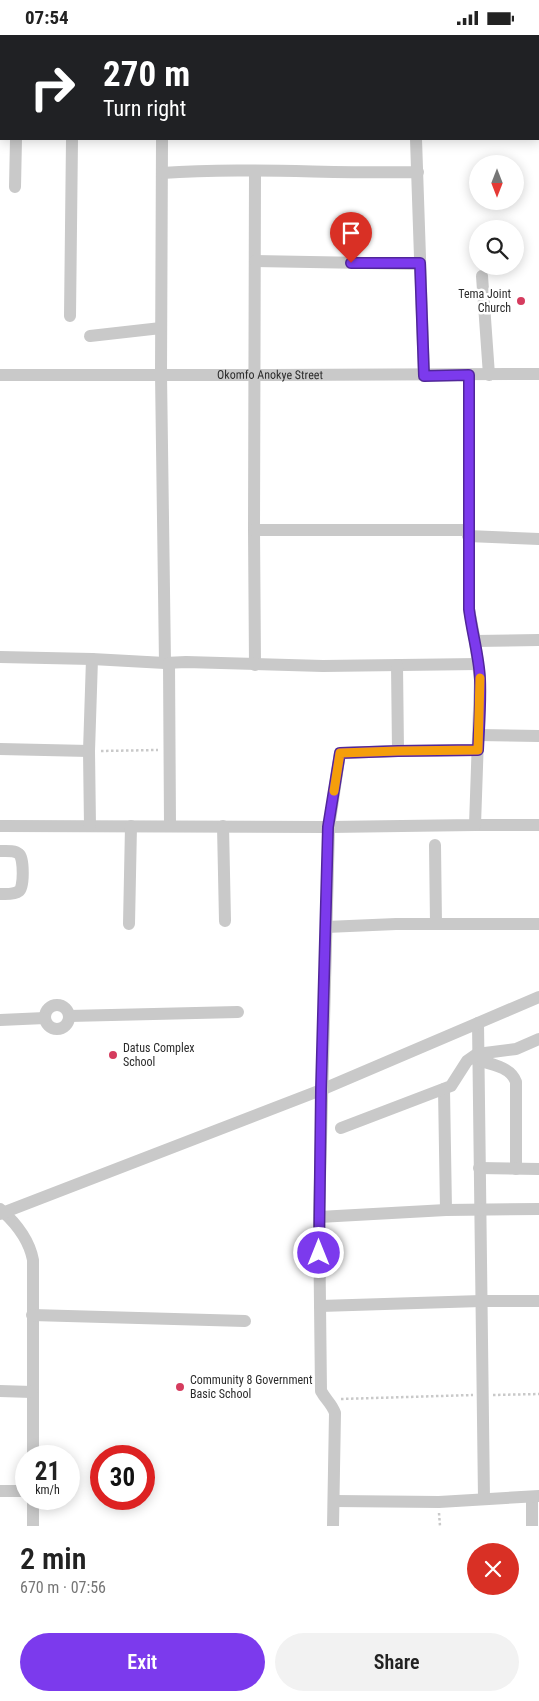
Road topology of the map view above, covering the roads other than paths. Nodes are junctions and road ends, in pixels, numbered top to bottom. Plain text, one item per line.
1 (16, 140) edge
2 (72, 140) edge
3 (162, 140) edge
4 (416, 140) edge
5 (255, 171) junction
6 (418, 172) junction
7 (162, 173) junction
8 (14, 187) dead end
9 (255, 261) junction
10 (420, 263) junction
11 (482, 276) dead end
12 (70, 316) dead end
13 (161, 328) junction
14 (90, 336) dead end
15 (539, 374) edge
16 (0, 375) edge
17 (161, 375) junction
18 (469, 375) junction
19 (489, 375) junction
20 (255, 376) junction
21 (424, 376) junction
22 (254, 531) junction
23 (468, 533) junction
24 (539, 539) edge
25 (539, 640) edge
26 (475, 641) junction
27 (0, 657) edge
28 (92, 659) junction
29 (167, 663) junction
30 (478, 664) junction
31 (255, 665) junction
32 (396, 665) junction
33 (478, 735) junction
34 (539, 736) edge
35 (0, 749) edge
36 (478, 750) junction
37 (89, 751) junction
38 (398, 751) junction
39 (476, 825) junction
40 (539, 825) edge
41 (0, 826) edge
42 (90, 826) junction
43 (131, 826) junction
44 (170, 826) junction
45 (223, 826) junction
46 (328, 827) junction
47 (435, 845) dead end
48 (0, 851) edge
49 (0, 894) edge
50 (225, 921) dead end
51 (129, 924) dead end
52 (436, 924) junction
53 (539, 924) edge
54 (326, 927) junction
55 (539, 997) edge
56 (238, 1012) dead end
57 (0, 1020) edge
58 (478, 1023) junction
59 (539, 1039) edge
60 (477, 1057) junction
61 (444, 1089) junction
62 (321, 1090) junction
63 (341, 1128) dead end
64 (479, 1168) junction
65 (516, 1169) junction
66 (539, 1169) edge
67 (539, 1209) edge
68 (480, 1210) junction
69 (446, 1211) junction
70 (1, 1212) edge
71 (319, 1217) junction
72 (481, 1301) junction
73 (539, 1301) edge
74 (320, 1306) junction
75 (32, 1315) junction
76 (245, 1321) dead end
77 (0, 1391) edge
78 (32, 1392) junction
79 (33, 1445) edge
80 (0, 1491) edge
81 (15, 1491) edge
82 (535, 1496) edge
83 (484, 1499) junction
84 (335, 1501) junction
85 (33, 1510) edge
86 (33, 1526) edge
87 (333, 1526) edge
88 (532, 1526) edge

1 - 8 street
2 - 12 street
3 - 7 street
4 - 6 street
5 - 6 street
5 - 7 street
5 - 9 street
6 - 10 street
7 - 13 street
9 - 10 street
9 - 20 street
10 - 21 street
11 - 19 street
13 - 14 street
13 - 17 street
15 - 19 street, Okomfo Anokye Street
16 - 17 street, Okomfo Anokye Street
17 - 20 street, Okomfo Anokye Street
17 - 29 street
18 - 19 street, Okomfo Anokye Street
18 - 21 street, Okomfo Anokye Street
18 - 23 street
20 - 21 street, Okomfo Anokye Street
20 - 22 street
22 - 23 street
22 - 31 street
23 - 24 street
23 - 26 street
25 - 26 street
26 - 30 street
27 - 28 street
28 - 29 street
28 - 37 street
29 - 31 street
29 - 44 street
30 - 32 street
30 - 33 street
31 - 32 street
32 - 38 street
33 - 34 street
33 - 36 street
35 - 37 street
36 - 38 street
36 - 39 street
37 - 42 street
38 - 46 street
39 - 40 street
39 - 46 street
41 - 42 street
42 - 43 street
43 - 44 street
43 - 51 street
44 - 45 street
45 - 46 street
45 - 50 street
46 - 54 street
47 - 52 street
48 - 49 street
52 - 53 street
52 - 54 street
54 - 62 street
55 - 58 street
56 - 57 street
58 - 60 street
58 - 62 street
59 - 60 street
60 - 61 street
60 - 64 street
60 - 65 street
61 - 63 street
61 - 69 street
62 - 70 street
62 - 71 street
64 - 65 street
64 - 68 street
65 - 66 street
67 - 68 street
68 - 69 street
68 - 72 street
69 - 71 street
70 - 75 street
71 - 74 street
72 - 73 street
72 - 74 street
72 - 83 street
74 - 84 street
75 - 76 street
75 - 78 street
77 - 78 street
78 - 79 street
80 - 81 street
82 - 83 street
82 - 88 street
83 - 84 street
84 - 87 street
85 - 86 street

